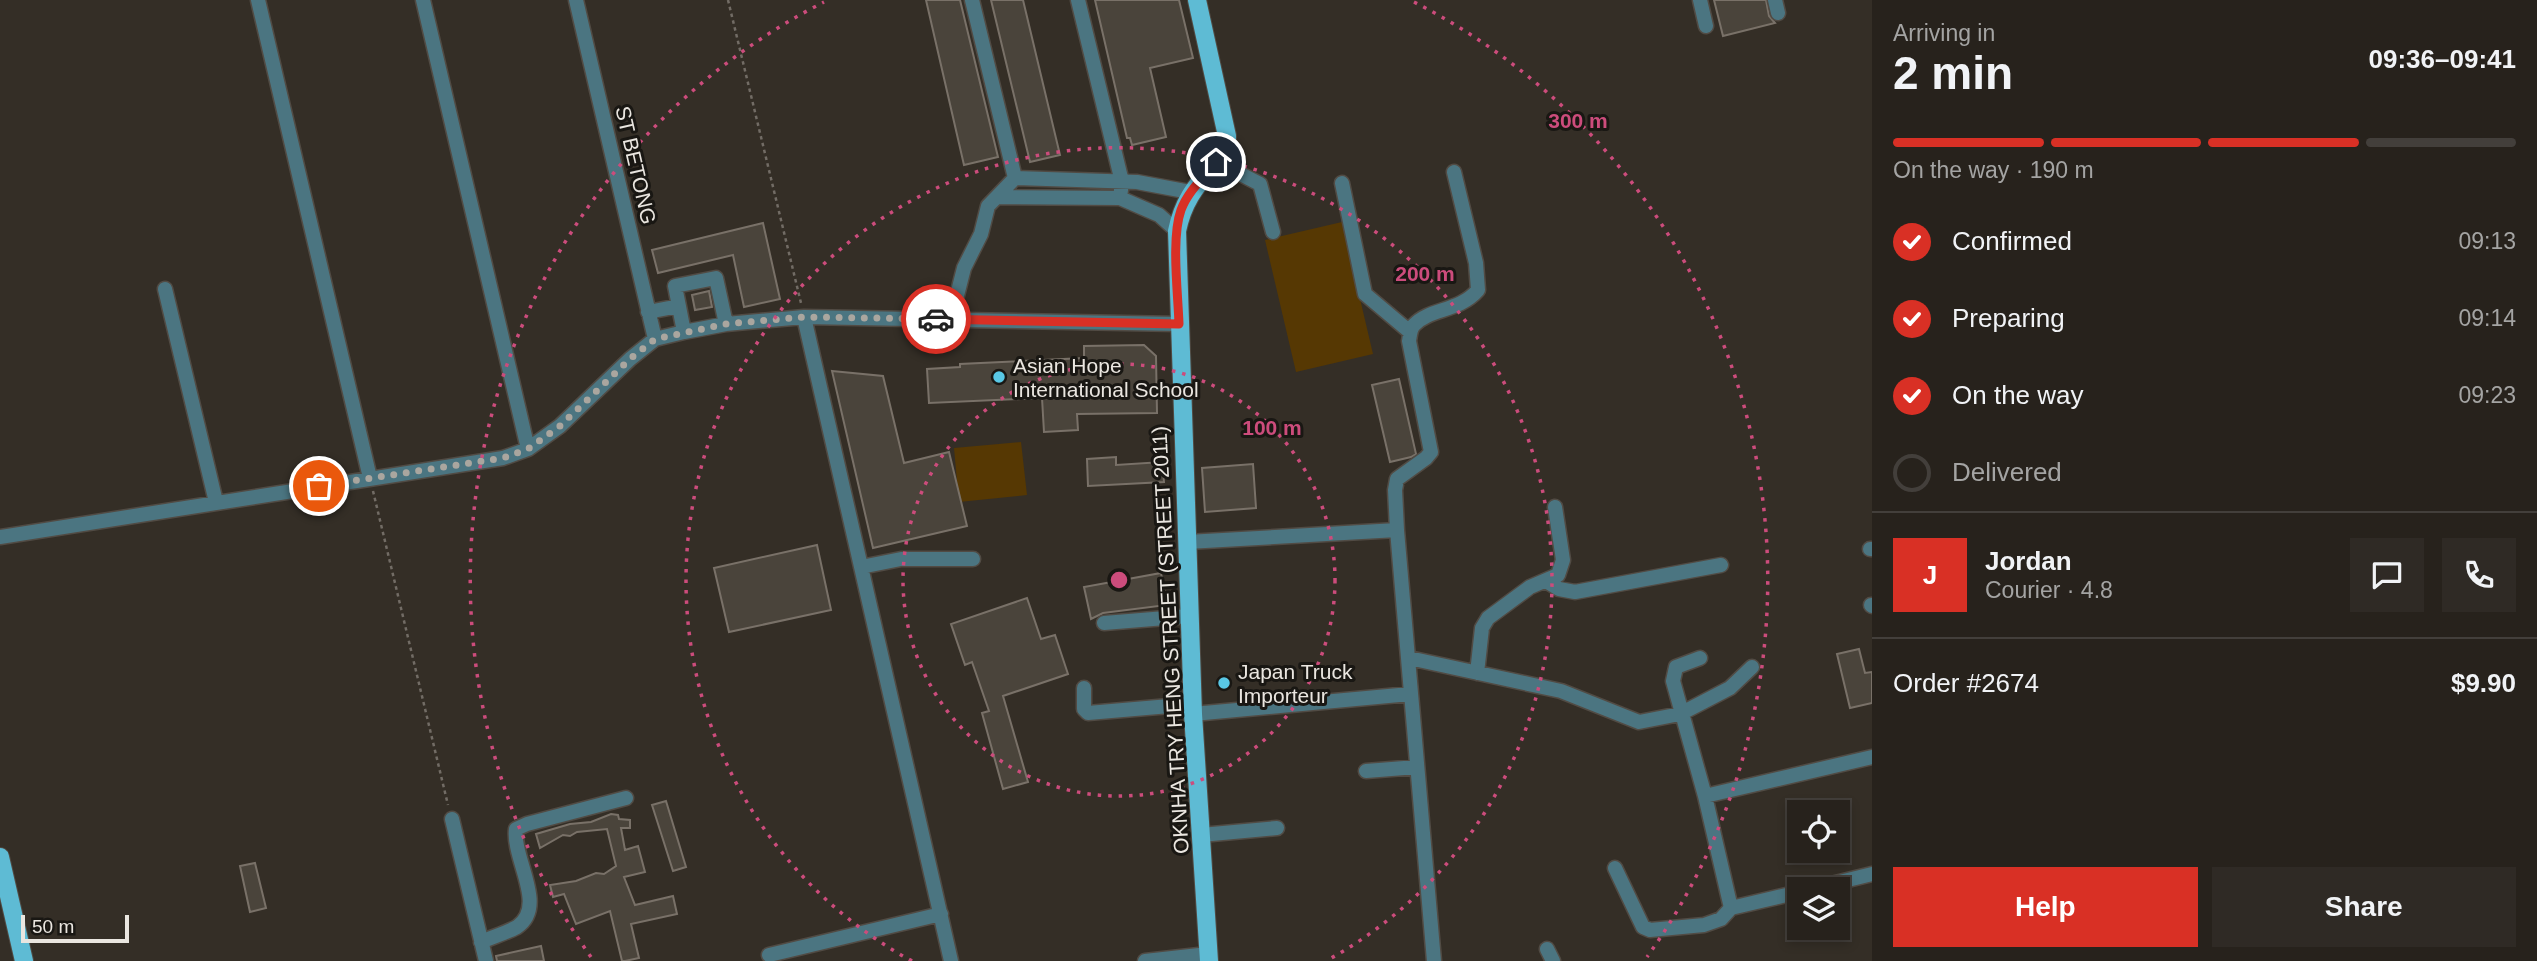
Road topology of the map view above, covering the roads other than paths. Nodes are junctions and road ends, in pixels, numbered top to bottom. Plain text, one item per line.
1 (258, 0) edge
2 (423, 0) edge
3 (576, 0) edge
4 (972, 0) edge
5 (1079, 0) edge
6 (1196, 0) edge
7 (1700, 0) edge
8 (1706, 26) dead end
9 (1216, 162) junction
10 (1454, 172) dead end
11 (1016, 178) junction
12 (1122, 182) junction
13 (1342, 183) dead end
14 (1190, 192) junction
15 (997, 197) junction
16 (1120, 198) junction
17 (1177, 231) junction
18 (1273, 232) dead end
19 (165, 289) dead end
20 (679, 306) junction
21 (649, 312) junction
22 (804, 317) junction
23 (951, 319) junction
24 (726, 324) junction
25 (1179, 324) junction
26 (684, 332) junction
27 (1410, 332) junction
28 (655, 339) junction
29 (528, 449) junction
30 (370, 478) junction
31 (216, 502) junction
32 (1555, 507) dead end
33 (1396, 530) junction
34 (0, 537) edge
35 (1187, 541) junction
36 (973, 559) dead end
37 (1721, 565) dead end
38 (861, 567) junction
39 (1546, 581) junction
40 (1190, 616) junction
41 (1104, 623) dead end
42 (1700, 657) dead end
43 (1409, 658) junction
44 (1752, 667) dead end
45 (1477, 673) junction
46 (1084, 688) dead end
47 (1410, 694) junction
48 (1193, 709) junction
49 (1681, 715) junction
50 (1872, 757) edge
51 (1417, 767) junction
52 (1366, 771) dead end
53 (1705, 796) junction
54 (626, 797) dead end
55 (452, 819) road end
56 (1277, 828) dead end
57 (1201, 835) junction
58 (0, 857) edge
59 (1615, 868) dead end
60 (1872, 874) edge
61 (1850, 879) edge
62 (1787, 895) edge
63 (1731, 908) junction
64 (941, 914) junction
65 (481, 942) junction
66 (769, 955) dead end
67 (1209, 958) edge
68 (21, 960) edge
69 (486, 961) edge
70 (951, 961) edge
71 (1145, 961) edge
72 (1434, 961) edge

1 - 30 street
2 - 29 street
3 - 21 street, ST BETONG
4 - 11 street
5 - 12 street
6 - 9 main road, OKNHA TRY HENG STREET (STREET 2011)
7 - 8 street
9 - 14 main road, OKNHA TRY HENG STREET (STREET 2011)
9 - 18 street
10 - 27 street
11 - 12 street
11 - 15 street
12 - 14 street
12 - 16 street
13 - 27 street
14 - 17 main road, OKNHA TRY HENG STREET (STREET 2011)
15 - 16 street
15 - 23 street
16 - 17 street
17 - 25 main road, OKNHA TRY HENG STREET (STREET 2011)
19 - 31 street
20 - 21 street
20 - 24 street
20 - 26 street
21 - 28 street, ST BETONG
22 - 23 street
22 - 24 street
22 - 38 street
23 - 25 street
24 - 26 street
25 - 35 main road, OKNHA TRY HENG STREET (STREET 2011)
26 - 28 street
27 - 33 street
28 - 29 street
29 - 30 street
30 - 31 street
31 - 34 street
32 - 39 street
33 - 35 street
33 - 43 street
35 - 40 main road, OKNHA TRY HENG STREET (STREET 2011)
36 - 38 street
37 - 39 street
38 - 64 street
39 - 45 street
40 - 41 street
40 - 48 main road, OKNHA TRY HENG STREET (STREET 2011)
42 - 49 street
43 - 45 street
43 - 47 street
44 - 49 street
45 - 49 street
46 - 48 street
47 - 48 street
47 - 51 street
48 - 57 main road, OKNHA TRY HENG STREET (STREET 2011)
49 - 53 street
50 - 53 street
51 - 52 street
51 - 72 street
53 - 63 street
54 - 65 street
55 - 65 street
56 - 57 street
57 - 67 main road, OKNHA TRY HENG STREET (STREET 2011)
58 - 68 main road
59 - 63 street
60 - 61 street
62 - 63 street
64 - 66 street
64 - 70 street
65 - 69 street
67 - 71 street

